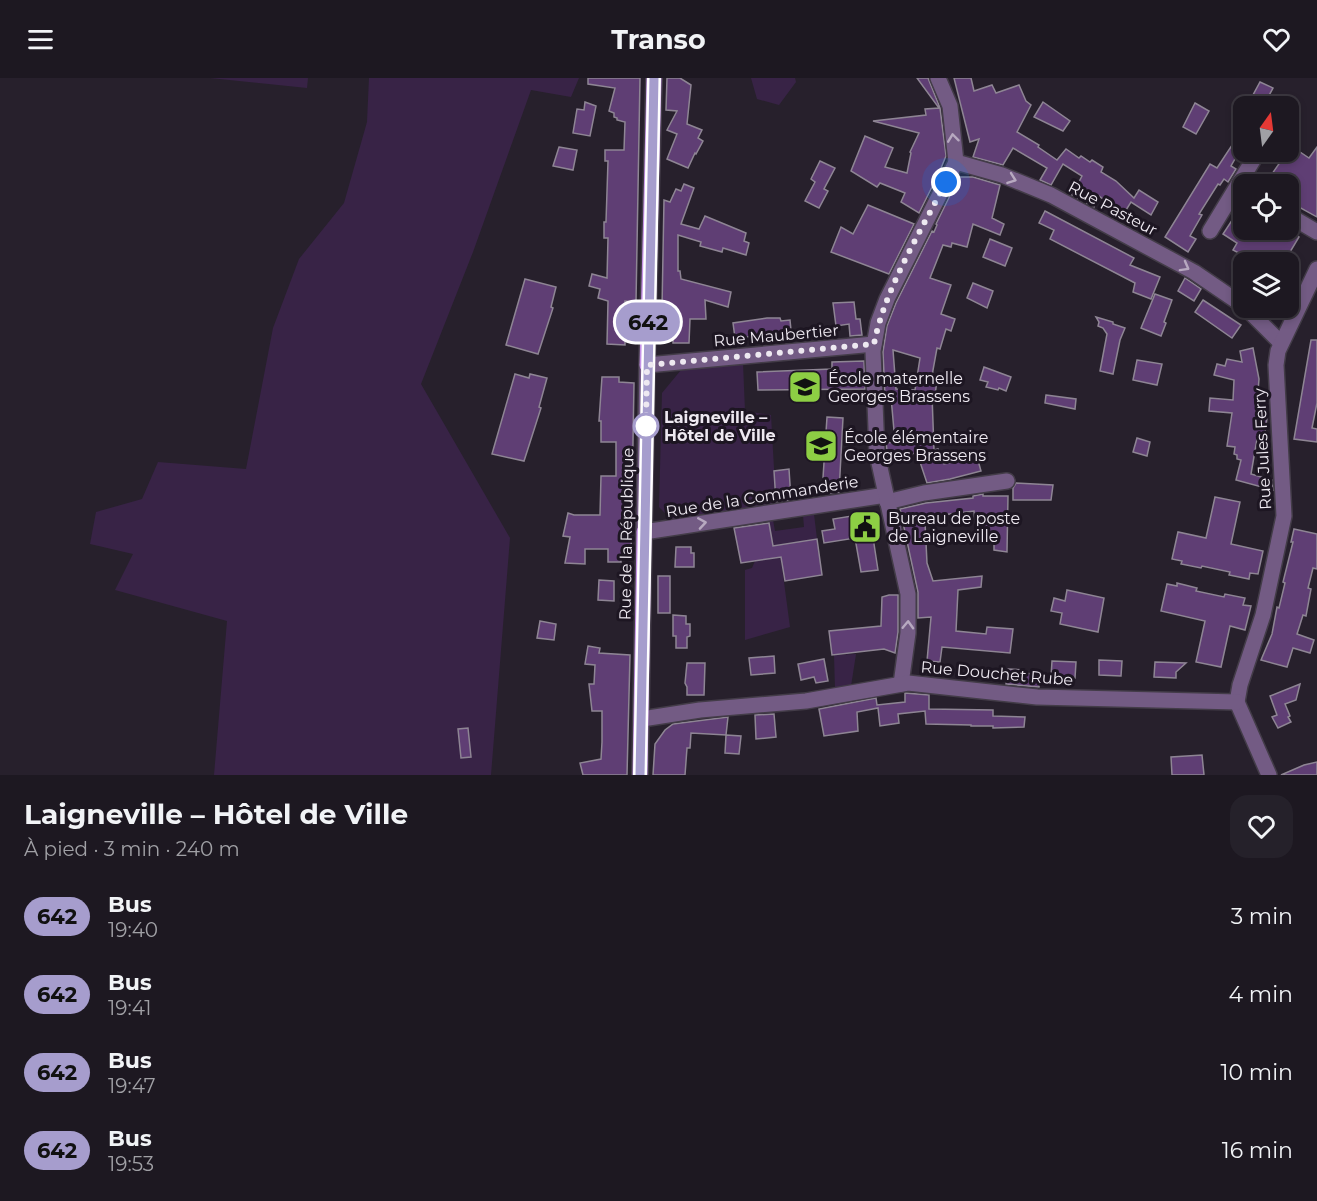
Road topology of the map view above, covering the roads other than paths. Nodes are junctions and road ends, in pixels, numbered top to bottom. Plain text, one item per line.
1 (654, 78) edge
2 (938, 78) edge
3 (956, 162) junction
4 (1233, 197) edge
5 (1299, 221) edge
6 (1209, 231) dead end
7 (1317, 232) edge
8 (1317, 269) edge
9 (1233, 299) edge
10 (1256, 318) edge
11 (1280, 342) junction
12 (874, 344) junction
13 (647, 365) junction
14 (1007, 481) dead end
15 (886, 499) junction
16 (644, 532) junction
17 (901, 684) junction
18 (1238, 702) junction
19 (642, 719) junction
20 (640, 775) edge
21 (1269, 775) edge

1 - 13 main road, Rue de la République
3 -> 2 street
3 -> 9 street, Rue Pasteur
3 - 12 street
4 - 6 street
5 - 7 street
8 - 11 street, Rue Jules Ferry
10 - 11 street, Rue Pasteur
11 - 18 street, Rue Jules Ferry
12 - 13 street, Rue Maubertier
12 - 15 street
13 - 16 street, Rue de la République
14 - 15 street, Rue de la Commanderie
16 -> 15 street, Rue de la Commanderie
17 -> 15 street
16 - 19 main road, Rue de la République
17 - 18 street, Rue Douchet Rube
17 - 19 street, Rue Douchet Rube
18 - 21 street
19 - 20 main road, Rue de la République

